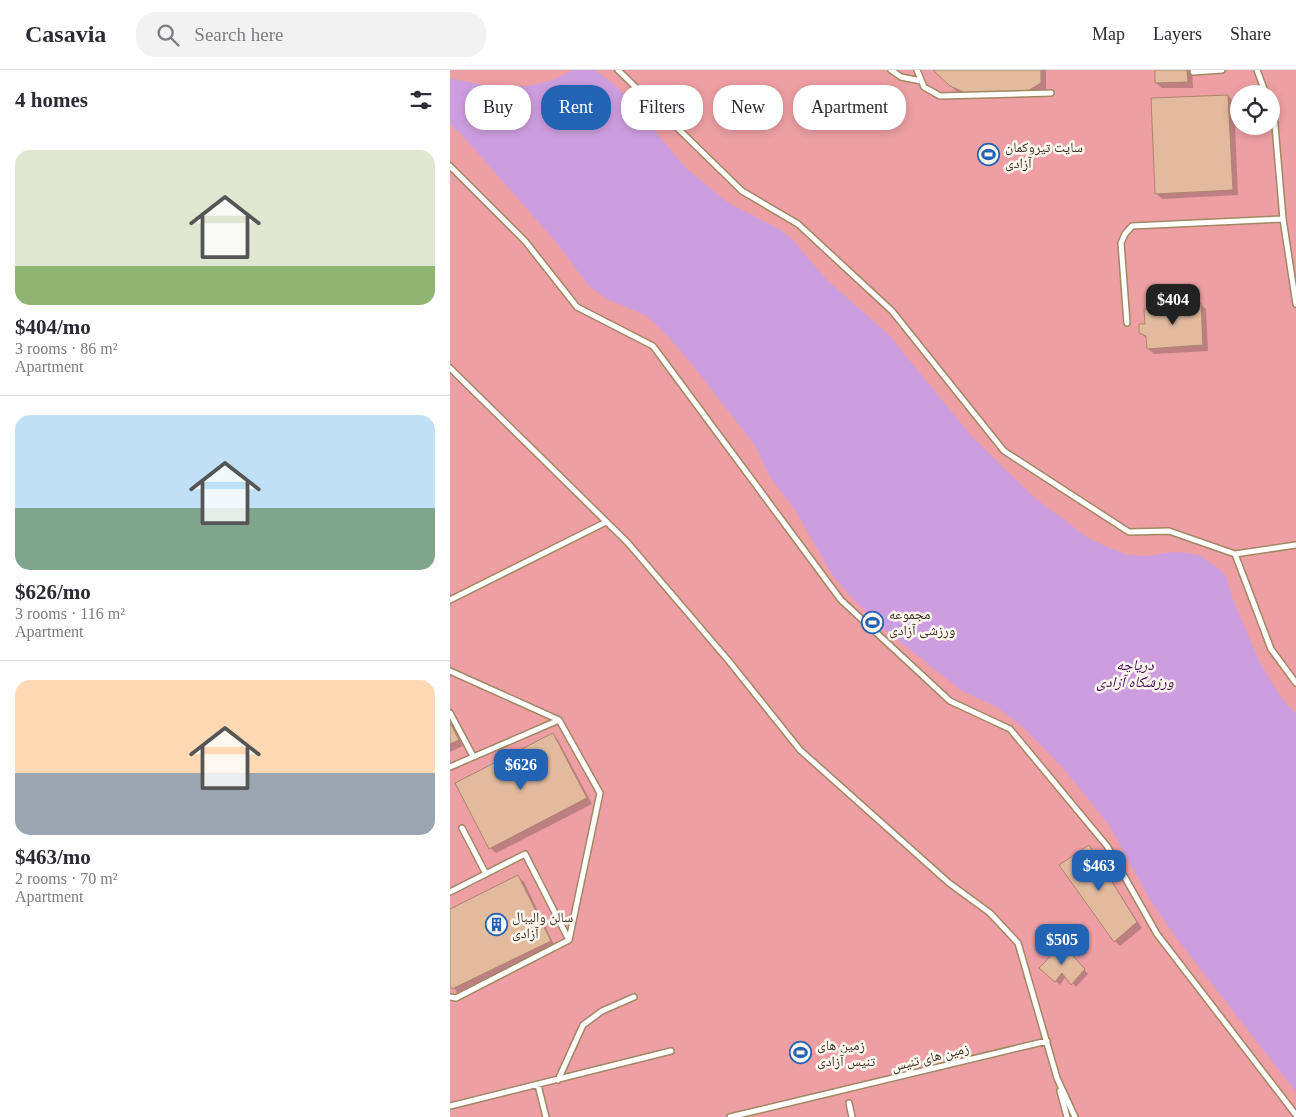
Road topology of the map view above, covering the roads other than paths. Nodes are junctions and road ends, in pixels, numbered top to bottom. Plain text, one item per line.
1 (618, 70) edge
2 (891, 70) edge
3 (917, 70) edge
4 (1222, 70) edge
5 (1257, 70) edge
6 (1193, 72) dead end
7 (921, 81) junction
8 (1263, 85) edge
9 (1051, 93) dead end
10 (1276, 135) edge
11 (450, 166) edge
12 (1283, 219) junction
13 (1296, 304) edge
14 (1127, 323) dead end
15 (450, 368) edge
16 (606, 522) junction
17 (1296, 545) edge
18 (1235, 554) junction
19 (450, 600) edge
20 (450, 671) edge
21 (1296, 683) edge
22 (450, 713) edge
23 (559, 720) junction
24 (474, 756) junction
25 (450, 766) edge
26 (462, 828) dead end
27 (486, 874) junction
28 (450, 892) edge
29 (569, 940) junction
30 (450, 996) edge
31 (634, 997) dead end
32 (1047, 1041) junction
33 (671, 1051) dead end
34 (1057, 1078) junction
35 (558, 1080) junction
36 (538, 1085) junction
37 (849, 1103) dead end
38 (450, 1106) edge
39 (1296, 1115) edge
40 (546, 1117) edge
41 (730, 1117) edge
42 (852, 1117) edge
43 (1067, 1117) edge
44 (1075, 1117) edge

1 - 18 lane
2 - 7 lane
3 - 7 lane
4 - 6 lane
5 - 8 lane
7 - 9 lane
10 - 12 lane
11 - 39 lane
12 - 13 lane
12 - 14 lane
15 - 16 lane
16 - 19 lane
16 - 32 lane
17 - 18 lane
18 - 21 lane
20 - 23 lane
22 - 24 lane
23 - 24 lane
23 - 29 lane
24 - 25 lane
26 - 27 lane
27 - 28 lane
27 - 29 lane
29 - 30 lane
31 - 35 lane
32 - 34 lane
32 - 41 lane, زمین های تنیس
33 - 35 lane
34 - 43 lane
34 - 44 lane
35 - 36 lane
36 - 38 lane
36 - 40 lane
37 - 42 lane

